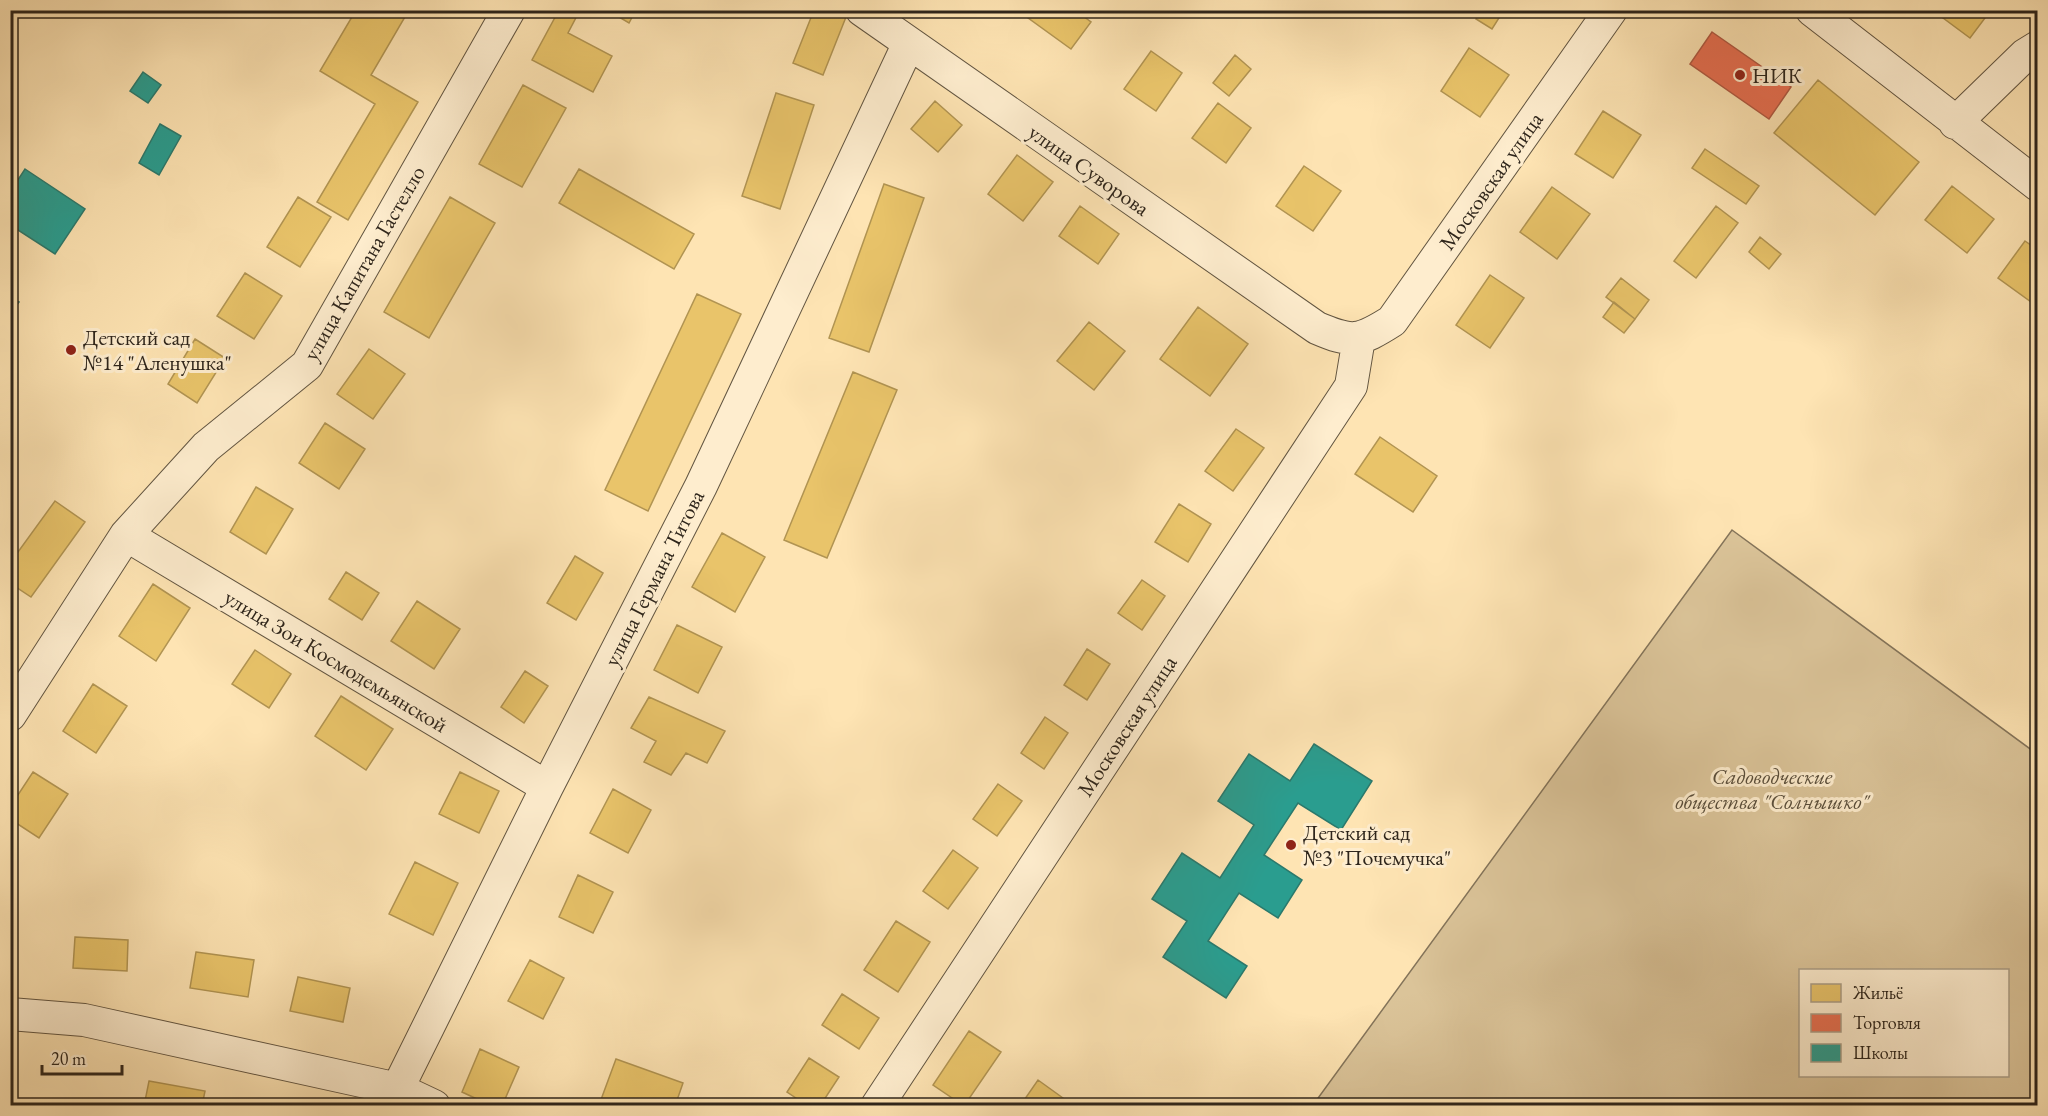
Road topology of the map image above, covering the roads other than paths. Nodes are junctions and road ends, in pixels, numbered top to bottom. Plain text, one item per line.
1 (509, 10) edge
2 (862, 10) edge
3 (1611, 10) edge
4 (1812, 10) edge
5 (908, 45) junction
6 (2037, 47) edge
7 (1955, 123) junction
8 (2037, 185) edge
9 (1359, 338) junction
10 (126, 536) junction
11 (10, 715) edge
12 (547, 787) junction
13 (10, 1014) edge
14 (394, 1097) edge
15 (434, 1106) edge
16 (877, 1106) edge

1 - 10 street, улица Капитана Гастелло
2 - 5 street, улица Суворова
3 - 9 street, Московская улица
4 - 7 street
5 - 9 street, улица Суворова
5 - 12 street, улица Германа Титова
6 - 7 street
7 - 8 street
9 - 16 street, Московская улица
10 - 11 street, улица Капитана Гастелло
10 - 12 street, улица Зои Космодемьянской
12 - 14 street, улица Германа Титова
13 - 14 street
14 - 15 street

